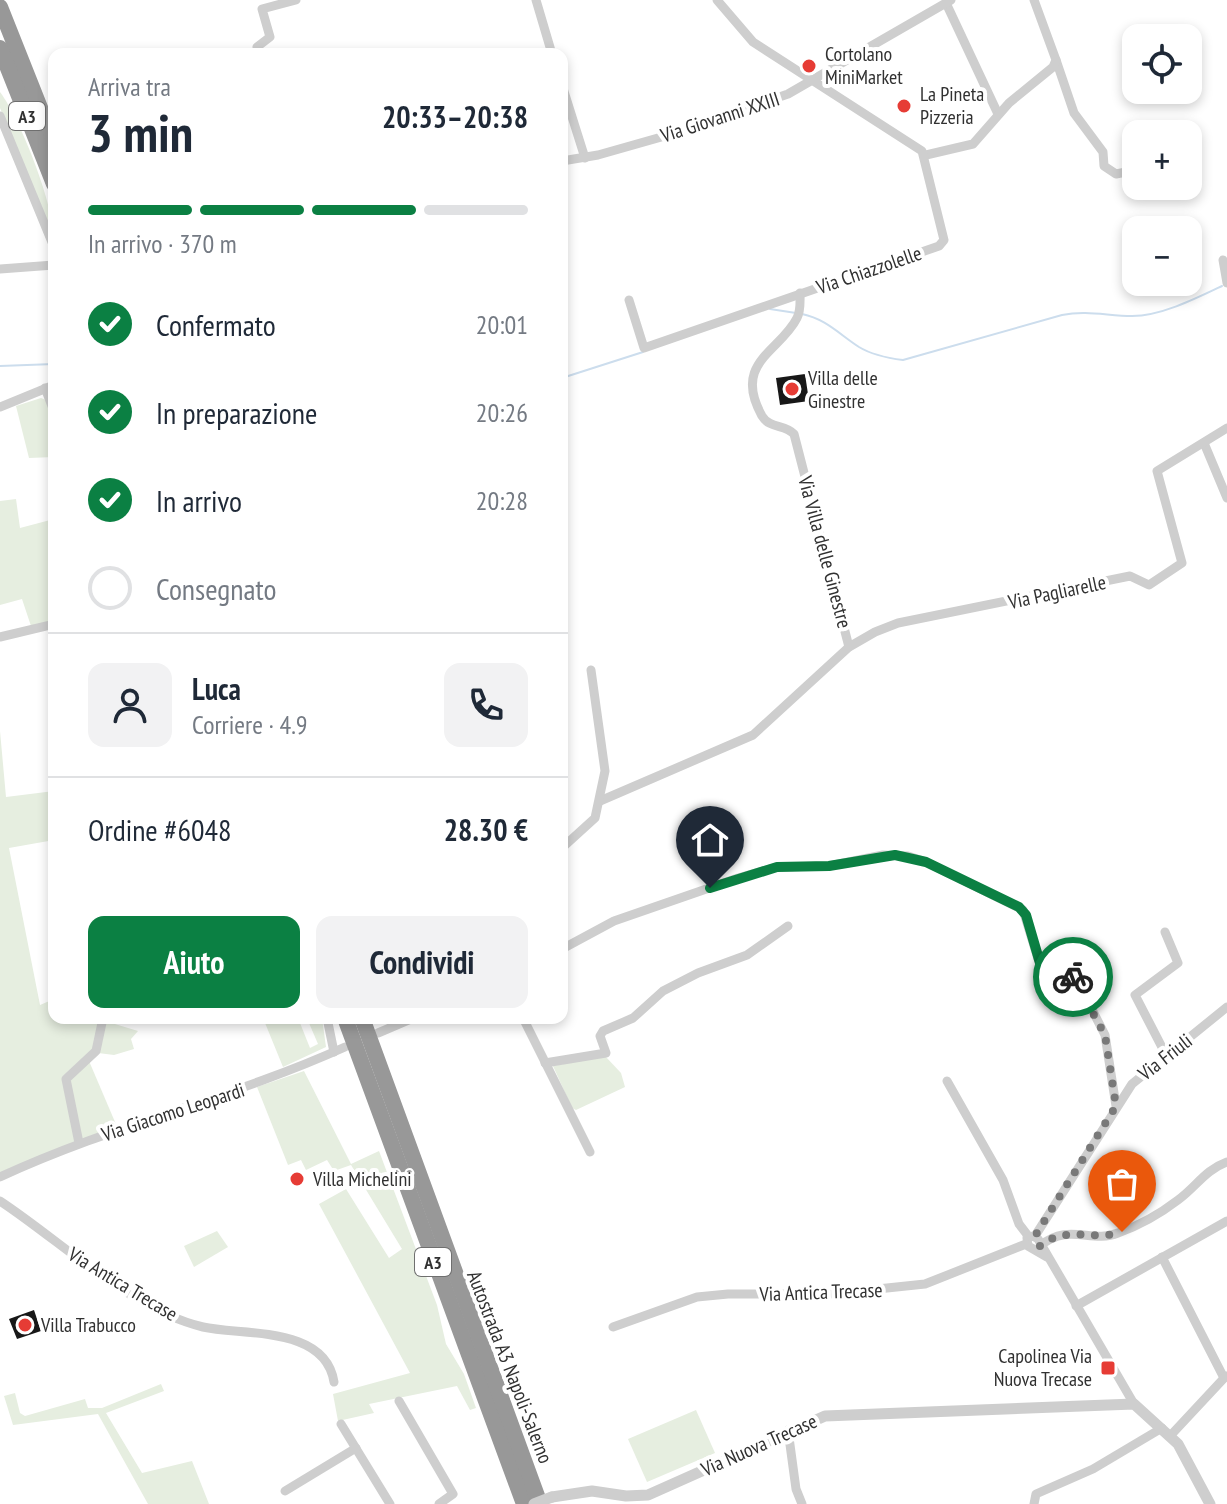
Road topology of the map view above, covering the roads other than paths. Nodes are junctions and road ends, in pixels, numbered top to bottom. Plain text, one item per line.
1 (296, 0) edge
2 (536, 0) edge
3 (717, 0) edge
4 (1034, 0) edge
5 (948, 2) edge
6 (0, 7) edge
7 (0, 48) edge
8 (257, 48) edge
9 (550, 48) edge
10 (1056, 60) junction
11 (815, 80) junction
12 (568, 104) edge
13 (998, 114) junction
14 (0, 116) edge
15 (48, 128) edge
16 (926, 155) junction
17 (585, 158) junction
18 (568, 160) edge
19 (48, 169) edge
20 (1122, 173) edge
21 (48, 232) edge
22 (1223, 260) dead end
23 (48, 265) edge
24 (0, 269) edge
25 (1227, 283) edge
26 (800, 293) junction
27 (629, 300) dead end
28 (48, 388) edge
29 (0, 407) edge
30 (1227, 428) edge
31 (1204, 443) junction
32 (1227, 498) edge
33 (48, 625) edge
34 (0, 637) edge
35 (849, 647) junction
36 (591, 670) dead end
37 (600, 801) junction
38 (568, 843) edge
39 (788, 926) dead end
40 (1165, 932) dead end
41 (568, 946) edge
42 (1227, 1007) edge
43 (102, 1024) edge
44 (328, 1024) edge
45 (347, 1024) edge
46 (364, 1024) edge
47 (387, 1024) edge
48 (526, 1024) edge
49 (378, 1033) dead end
50 (345, 1047) dead end
51 (334, 1052) junction
52 (1166, 1055) junction
53 (545, 1063) junction
54 (947, 1081) dead end
55 (1116, 1106) junction
56 (79, 1143) junction
57 (590, 1152) dead end
58 (1227, 1162) edge
59 (0, 1177) edge
60 (0, 1201) edge
61 (1227, 1221) edge
62 (1034, 1242) junction
63 (1162, 1257) junction
64 (1076, 1306) junction
65 (613, 1327) dead end
66 (1225, 1376) edge
67 (334, 1382) dead end
68 (399, 1401) dead end
69 (1134, 1404) junction
70 (341, 1424) dead end
71 (788, 1430) junction
72 (1167, 1432) junction
73 (356, 1448) junction
74 (285, 1491) dead end
75 (546, 1500) edge
76 (390, 1504) edge
77 (439, 1504) edge
78 (524, 1504) edge
79 (534, 1504) edge
80 (802, 1504) edge
81 (1034, 1504) edge
82 (1210, 1504) edge

1 - 8 street
2 - 9 street
3 - 11 street
4 - 10 street
5 - 11 street, Via Giovanni XXIII
5 - 13 street
6 - 15 highway, A3
7 - 19 highway, A3
10 - 13 street
10 - 20 street
11 - 16 street
11 - 17 street, Via Giovanni XXIII
12 - 17 street
13 - 16 street
14 - 21 street
16 - 26 street, Via Chiazzolelle
17 - 18 street, Via Giovanni XXIII
22 - 25 street
23 - 24 street
26 - 27 street, Via Chiazzolelle
26 - 35 street, Via Villa delle Ginestre
28 - 29 street
30 - 31 street, Via Pagliarelle
31 - 32 street
31 - 35 street, Via Pagliarelle
33 - 34 street
35 - 37 street, Via Villa delle Ginestre
36 - 37 street
37 - 38 street
39 - 53 street
40 - 52 street
41 - 55 street
42 - 52 street, Via Friuli
43 - 56 street
44 - 51 street
45 - 78 highway, Autostrada A3 Napoli-Salerno / A3
46 - 75 highway, Autostrada A3 Napoli-Salerno / A3
47 - 49 street
48 - 53 street
50 - 51 street, Via Giacomo Leopardi
51 - 56 street, Via Giacomo Leopardi
52 - 55 street, Via Friuli
53 - 57 street
54 - 62 street
55 - 62 street, Via Friuli
56 - 59 street, Via Giacomo Leopardi
58 - 62 street, Via Antica Trecase
60 - 67 street, Via Antica Trecase
61 - 63 street
62 - 64 street
62 - 65 street, Via Antica Trecase
63 - 64 street
63 - 66 street
64 - 69 street
66 - 72 street
68 - 77 street
69 - 71 street, Via Nuova Trecase
69 - 72 street
70 - 73 street
71 - 75 street, Via Nuova Trecase
71 - 80 street
72 - 81 street
72 - 82 street
73 - 74 street
73 - 76 street
75 - 79 street, Via Nuova Trecase, bridge

